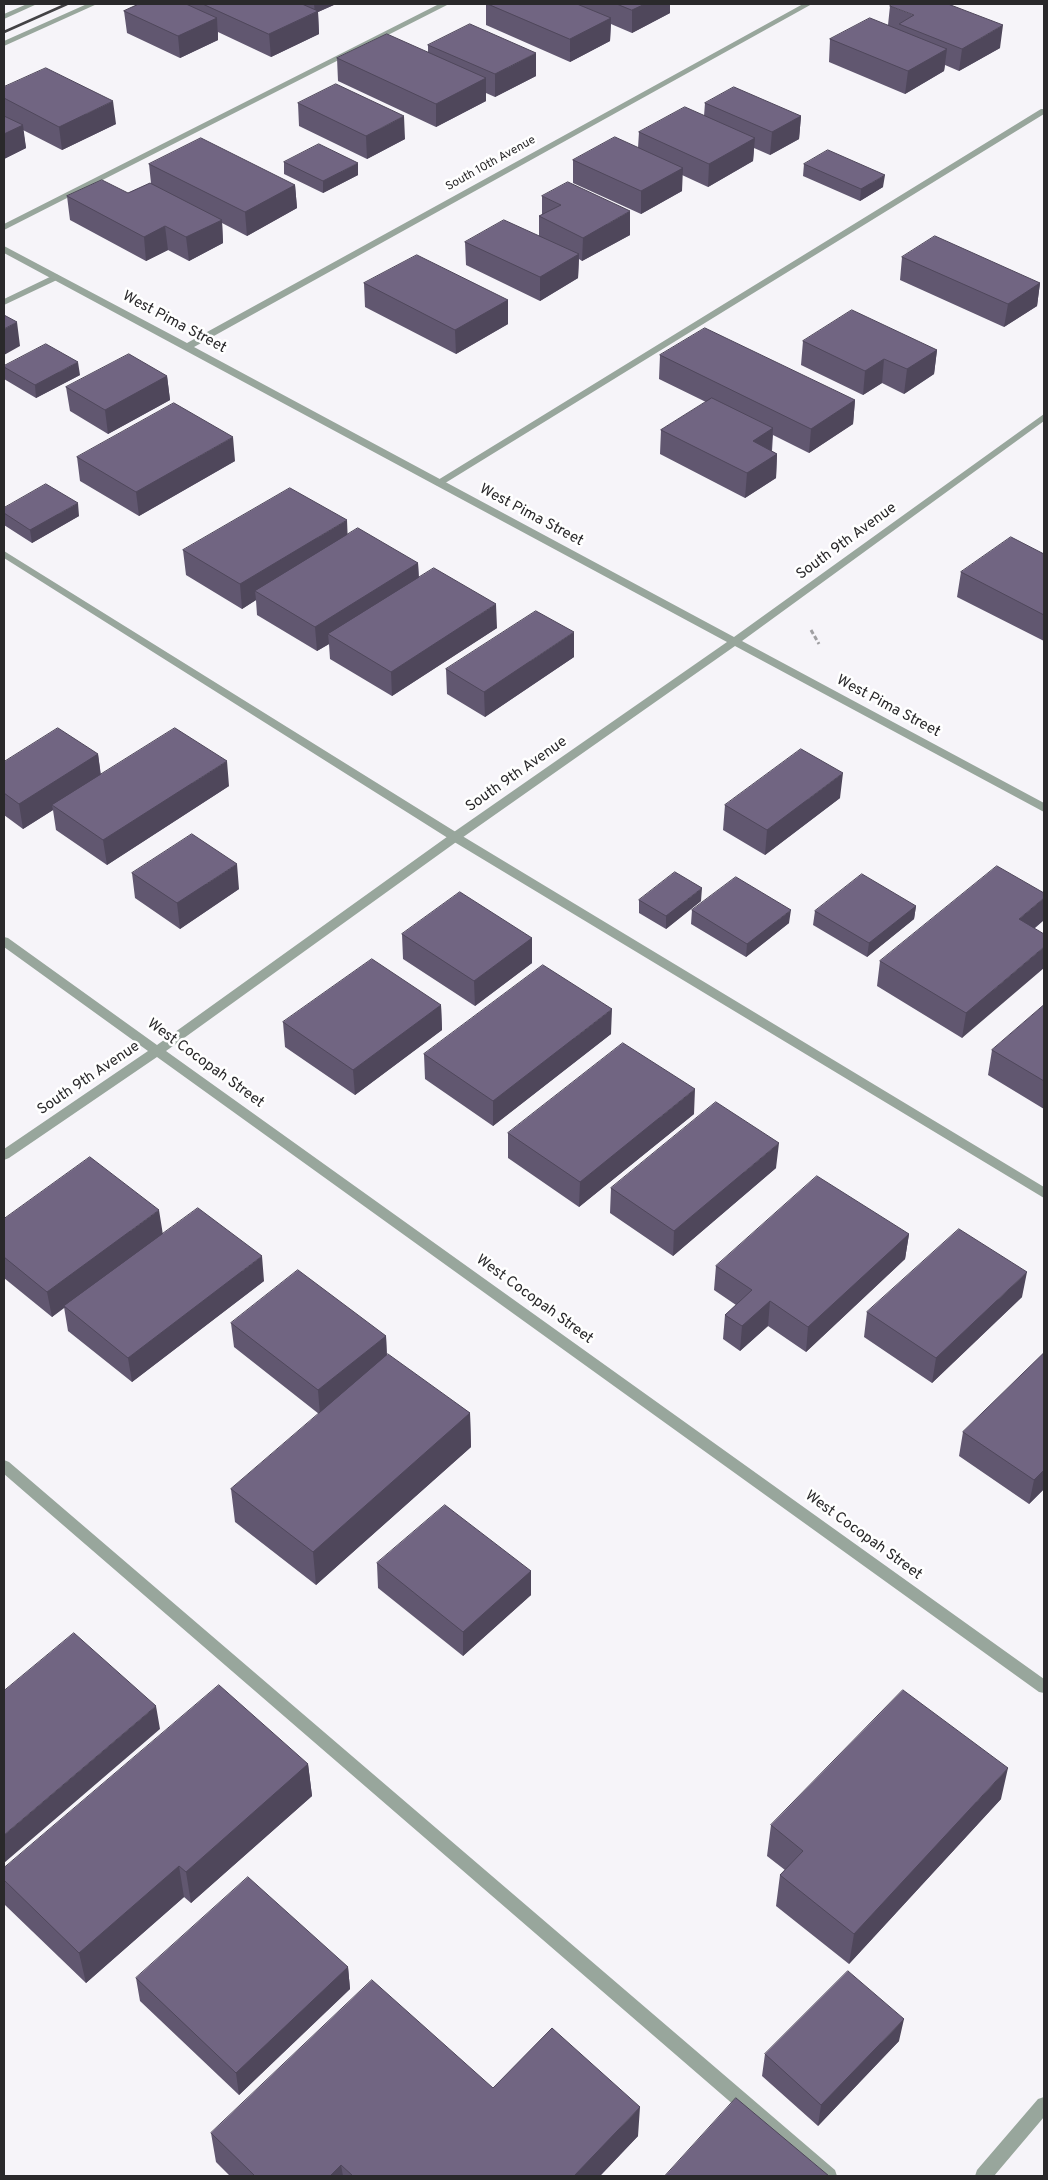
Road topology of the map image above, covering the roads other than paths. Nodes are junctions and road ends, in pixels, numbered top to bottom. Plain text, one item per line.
1 (33, 4) edge
2 (93, 4) edge
3 (445, 4) edge
4 (808, 4) edge
5 (4, 17) edge
6 (4, 44) edge
7 (1044, 111) edge
8 (4, 227) edge
9 (4, 249) edge
10 (56, 277) junction
11 (4, 302) edge
12 (187, 347) junction
13 (1044, 417) edge
14 (438, 483) junction
15 (4, 554) edge
16 (734, 642) junction
17 (1043, 806) edge
18 (455, 837) junction
19 (4, 941) edge
20 (158, 1050) junction
21 (4, 1154) edge
22 (1044, 1193) edge
23 (4, 1466) edge
24 (1044, 1687) edge
25 (1044, 2106) edge
26 (829, 2176) edge
27 (983, 2176) edge

1 - 5 street
2 - 6 street
3 - 8 street
4 - 12 street, South 10th Avenue
7 - 14 street
9 - 10 street, West Pima Street
10 - 11 street
10 - 12 street, West Pima Street
12 - 14 street, West Pima Street
13 - 16 street, South 9th Avenue
14 - 16 street, West Pima Street
15 - 18 street
16 - 17 street, West Pima Street
16 - 18 street, South 9th Avenue
18 - 20 street, South 9th Avenue
18 - 22 street
19 - 20 street, West Cocopah Street
20 - 21 street, South 9th Avenue
20 - 24 street, West Cocopah Street
23 - 26 street
25 - 27 street

